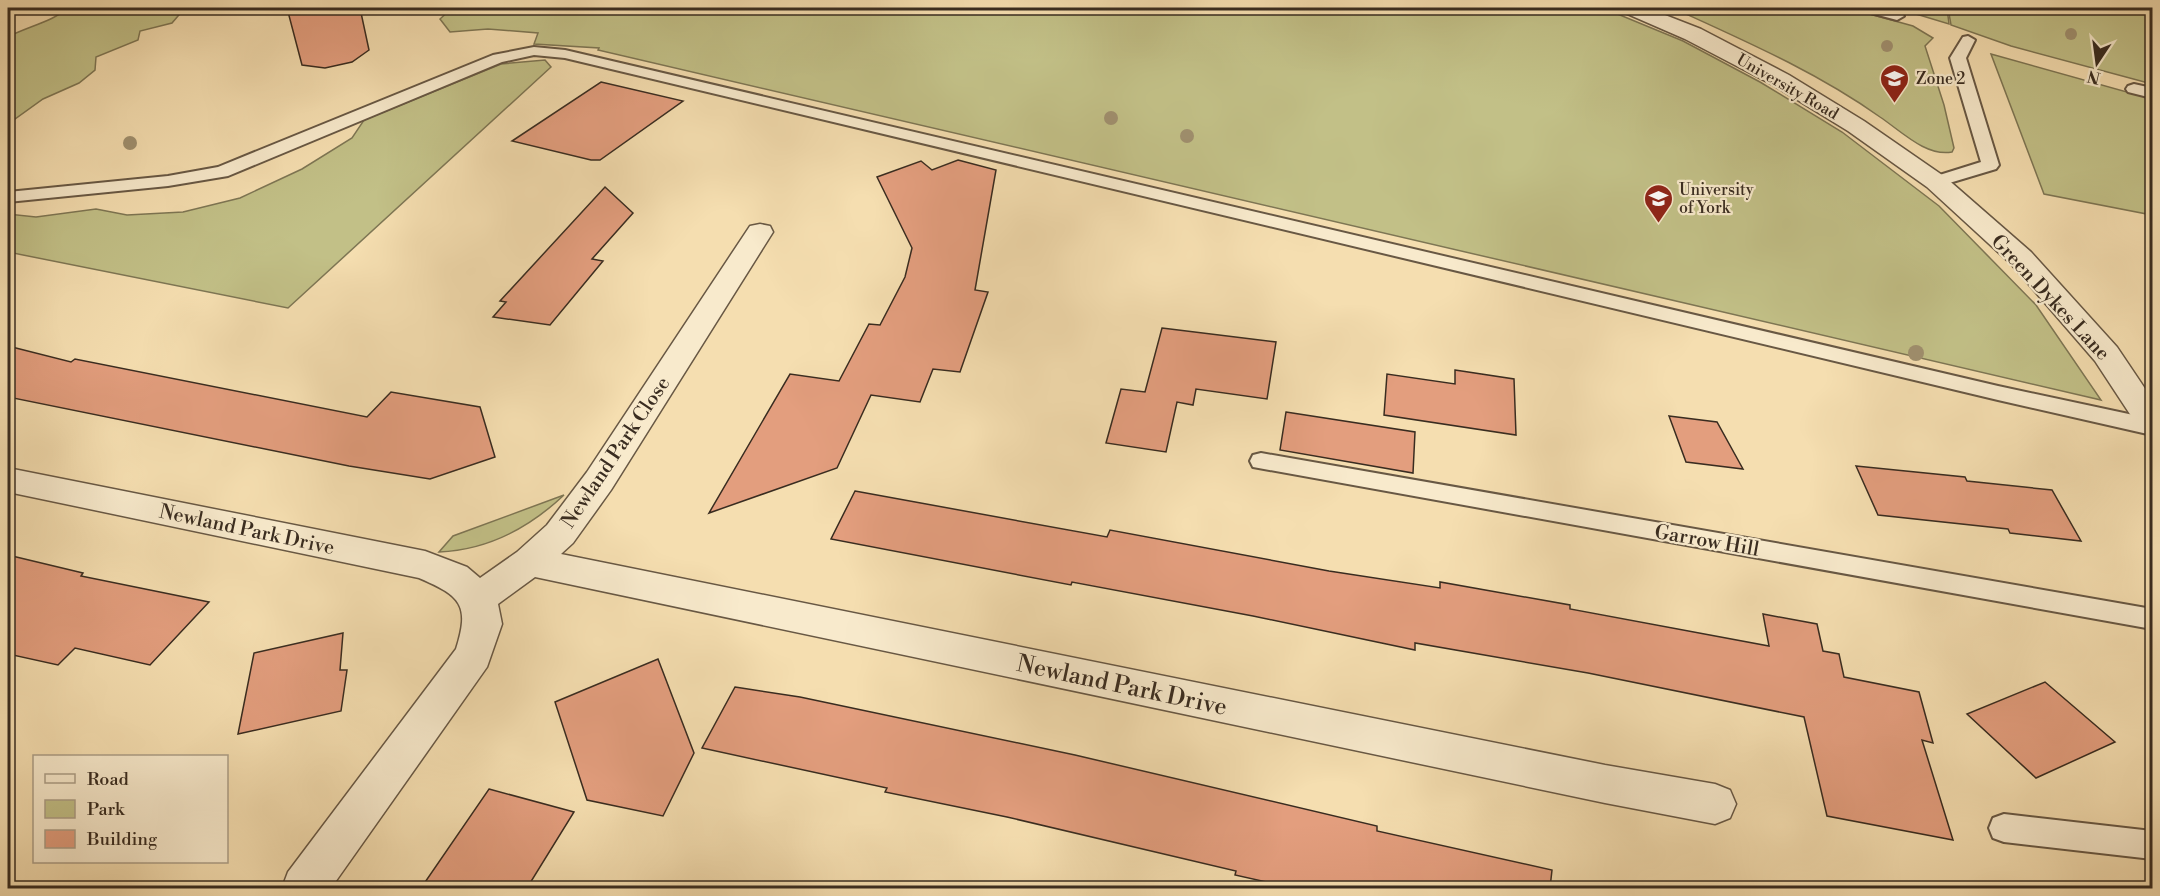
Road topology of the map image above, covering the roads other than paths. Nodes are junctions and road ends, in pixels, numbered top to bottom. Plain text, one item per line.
1 (1630, 8) edge
2 (1868, 8) edge
3 (1897, 16) dead end
4 (1968, 40) dead end
5 (2134, 89) dead end
6 (2152, 93) edge
7 (1936, 182) junction
8 (8, 197) edge
9 (760, 232) dead end
10 (2152, 425) edge
11 (1261, 461) dead end
12 (8, 480) edge
13 (530, 562) junction
14 (478, 598) junction
15 (2152, 619) edge
16 (1715, 804) dead end
17 (2004, 828) dead end
18 (2152, 845) edge
19 (304, 888) edge

1 - 7 street, University Road
2 - 3 lane
4 - 7 lane
5 - 6 lane
7 - 10 street, Green Dykes Lane
8 - 10 lane
9 - 13 street, Newland Park Close
11 - 15 lane, Garrow Hill
12 - 14 street, Newland Park Drive
13 - 14 street, Newland Park Close
13 - 16 street, Newland Park Drive
14 - 19 street
17 - 18 lane

